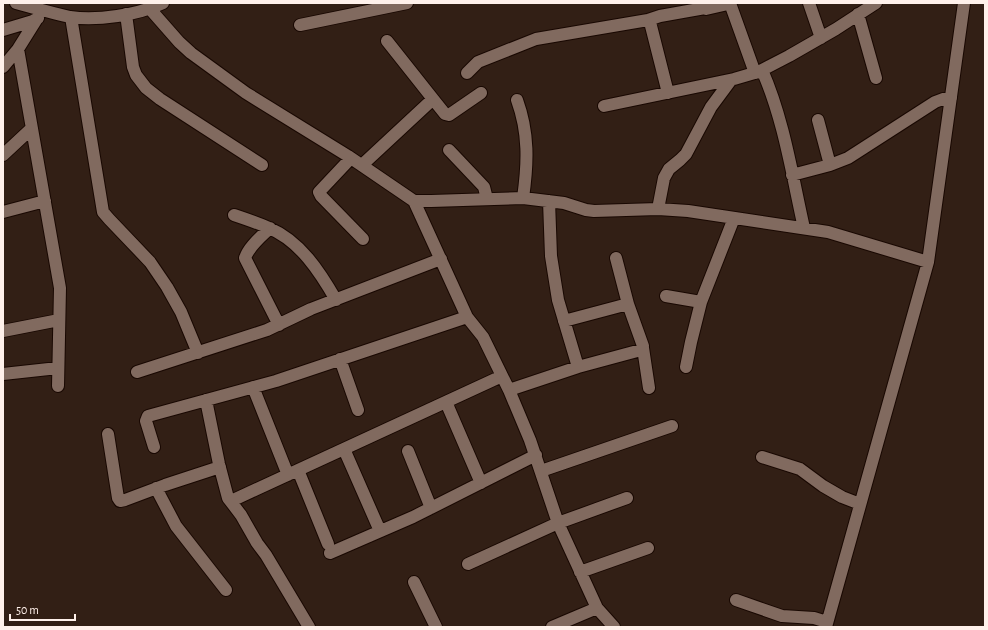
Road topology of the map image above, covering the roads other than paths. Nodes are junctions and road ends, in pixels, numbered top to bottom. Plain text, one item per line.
1 (16, 3) edge
2 (163, 3) edge
3 (407, 3) edge
4 (809, 3) edge
5 (876, 3) edge
6 (964, 3) edge
7 (734, 4) edge
8 (31, 5) edge
9 (704, 6) edge
10 (150, 9) junction
11 (41, 14) junction
12 (126, 14) junction
13 (858, 14) junction
14 (71, 17) junction
15 (648, 20) junction
16 (300, 25) dead end
17 (3, 30) edge
18 (821, 38) junction
19 (387, 41) dead end
20 (18, 49) junction
21 (3, 67) edge
22 (758, 72) junction
23 (467, 73) dead end
24 (876, 78) dead end
25 (731, 80) junction
26 (481, 93) dead end
27 (668, 93) junction
28 (951, 98) junction
29 (433, 99) junction
30 (517, 100) dead end
31 (604, 106) dead end
32 (818, 120) dead end
33 (32, 128) junction
34 (449, 150) dead end
35 (3, 155) edge
36 (351, 158) junction
37 (262, 165) dead end
38 (362, 165) junction
39 (830, 165) junction
40 (792, 175) junction
41 (523, 198) junction
42 (487, 199) junction
43 (44, 201) junction
44 (414, 201) junction
45 (550, 201) junction
46 (658, 209) junction
47 (3, 212) edge
48 (234, 215) dead end
49 (734, 218) junction
50 (270, 228) junction
51 (804, 228) junction
52 (363, 238) dead end
53 (616, 258) dead end
54 (441, 259) junction
55 (928, 262) junction
56 (666, 296) dead end
57 (336, 300) junction
58 (701, 302) junction
59 (628, 304) junction
60 (468, 317) junction
61 (59, 320) junction
62 (564, 321) junction
63 (279, 325) junction
64 (3, 331) edge
65 (643, 348) junction
66 (198, 353) junction
67 (340, 359) junction
68 (578, 367) junction
69 (686, 367) dead end
70 (58, 368) junction
71 (137, 372) dead end
72 (3, 374) edge
73 (502, 376) junction
74 (58, 386) dead end
75 (253, 387) junction
76 (649, 388) dead end
77 (509, 390) junction
78 (206, 400) junction
79 (446, 402) junction
80 (358, 410) dead end
81 (672, 426) dead end
82 (108, 434) dead end
83 (154, 447) dead end
84 (344, 448) junction
85 (408, 451) dead end
86 (536, 456) junction
87 (762, 457) dead end
88 (220, 467) junction
89 (541, 471) junction
90 (293, 472) junction
91 (481, 483) junction
92 (156, 488) junction
93 (627, 498) dead end
94 (231, 501) junction
95 (860, 504) junction
96 (431, 508) junction
97 (558, 523) junction
98 (380, 531) junction
99 (648, 548) dead end
100 (468, 564) dead end
101 (580, 572) junction
102 (414, 582) dead end
103 (226, 590) dead end
104 (736, 600) dead end
105 (597, 608) junction
106 (826, 624) edge
107 (309, 627) edge
108 (436, 627) edge
109 (552, 627) edge
110 (614, 627) edge

1 - 8 street
2 - 10 street
3 - 16 street
4 - 18 street
5 - 13 street
6 - 28 street
7 - 9 street
7 - 22 street
8 - 11 street
9 - 15 street
10 - 12 street
10 - 36 street
11 - 14 street
11 - 17 street
11 - 20 street
12 - 14 street
12 - 37 street
13 - 18 street
13 - 24 street
14 - 66 street
15 - 23 street
15 - 27 street
18 - 22 street
19 - 29 street
20 - 21 street
20 - 33 street
22 - 25 street
22 - 40 street
25 - 27 street
25 - 46 street
26 - 29 street
27 - 31 street
28 - 39 street
28 - 55 street
29 - 38 street
30 - 41 street
32 - 39 street
33 - 35 street
33 - 43 street
34 - 42 street
36 - 38 street
36 - 52 street
38 - 44 street
39 - 40 street
40 - 51 street
41 - 42 street
41 - 45 street
42 - 44 street
43 - 47 street
43 - 61 street
44 - 54 street
45 - 46 street
45 - 62 street
46 - 49 street
48 - 50 street
49 - 51 street
49 - 58 street
50 - 57 street
50 - 63 street
51 - 55 street
53 - 59 street
54 - 57 street
54 - 60 street
55 - 95 street
56 - 58 street
57 - 63 street
58 - 69 street
59 - 62 street
59 - 65 street
60 - 67 street
60 - 73 street
61 - 64 street
61 - 70 street
62 - 68 street
63 - 66 street
65 - 68 street
65 - 76 street
66 - 71 street
67 - 75 street
67 - 80 street
68 - 77 street
70 - 72 street
70 - 74 street
73 - 77 street
73 - 79 street
75 - 78 street
75 - 90 street
77 - 86 street
78 - 83 street
78 - 88 street
79 - 84 street
79 - 91 street
81 - 89 street
82 - 92 street
84 - 90 street
84 - 98 street
85 - 96 street
86 - 89 street
86 - 91 street
87 - 95 street
88 - 92 street
88 - 94 street
89 - 97 street
90 - 94 street
90 - 98 street
91 - 96 street
92 - 103 street
93 - 97 street
94 - 107 street
95 - 106 street
96 - 98 street
97 - 100 street
97 - 101 street
99 - 101 street
101 - 105 street
102 - 108 street
104 - 106 street
105 - 109 street
105 - 110 street

